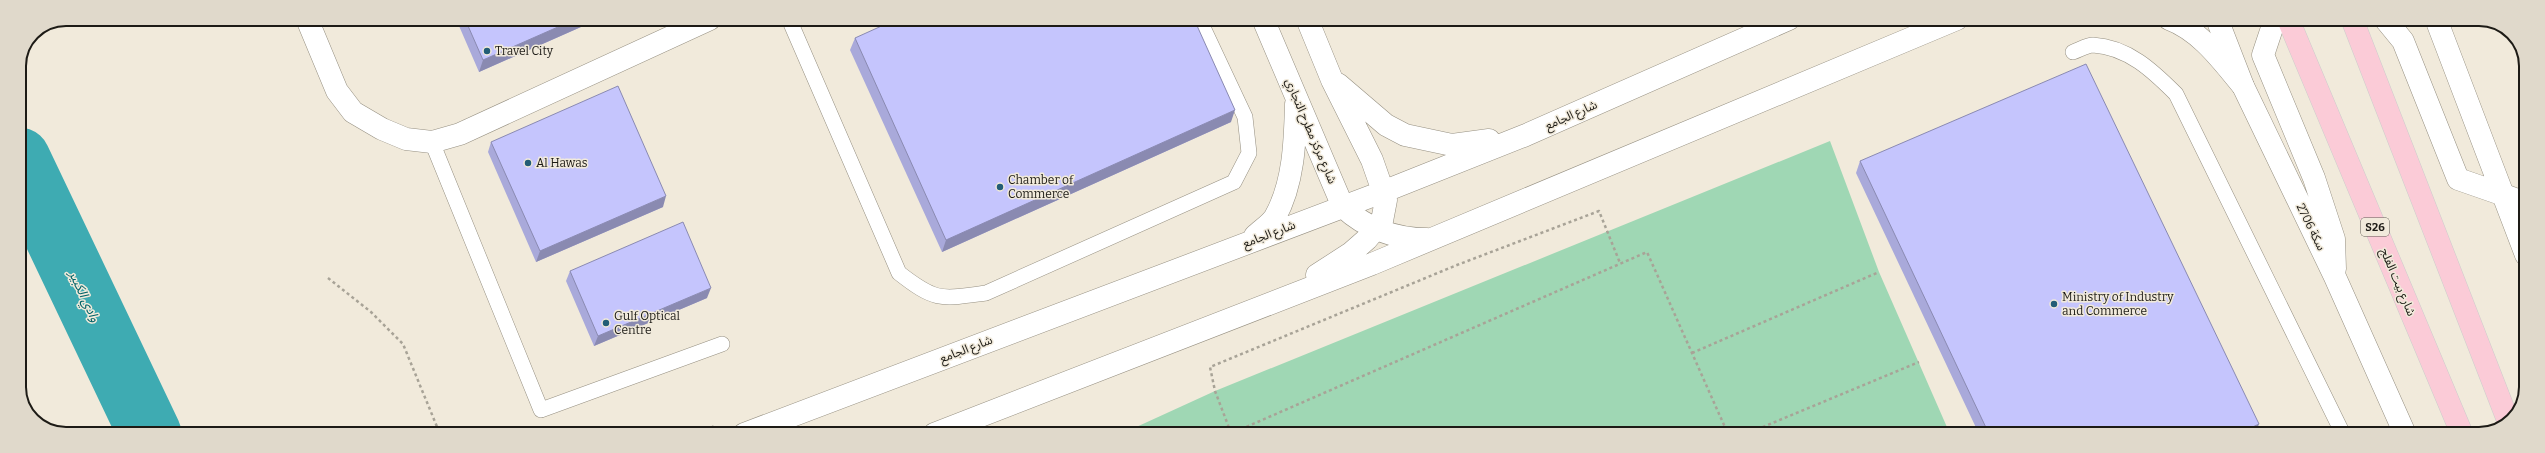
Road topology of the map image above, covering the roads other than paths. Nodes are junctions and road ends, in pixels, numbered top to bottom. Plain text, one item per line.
1 (310, 26) edge
2 (695, 26) edge
3 (792, 26) edge
4 (1202, 26) edge
5 (1266, 26) edge
6 (1310, 26) edge
7 (1773, 26) edge
8 (1940, 26) edge
9 (2184, 26) edge
10 (2220, 26) edge
11 (2273, 26) edge
12 (2291, 26) edge
13 (2355, 26) edge
14 (2391, 26) edge
15 (2439, 26) edge
16 (2073, 52) dead end
17 (1332, 80) junction
18 (2243, 86) junction
19 (1296, 95) junction
20 (1526, 135) junction
21 (432, 142) junction
22 (1385, 191) junction
23 (2504, 195) junction
24 (2519, 200) edge
25 (1343, 206) junction
26 (1375, 230) junction
27 (2519, 236) edge
28 (1431, 239) junction
29 (1246, 243) junction
30 (2335, 277) junction
31 (1295, 294) junction
32 (722, 344) dead end
33 (2507, 415) edge
34 (762, 427) edge
35 (952, 427) edge
36 (2340, 427) edge
37 (2402, 427) edge
38 (2459, 427) edge

1 - 21 main road
2 - 21 main road
3 - 4 lane
5 - 19 main road, شارع مركز مطرح التجاري
6 - 17 main road
7 - 20 main road, شارع الجامع
8 - 28 main road
9 - 18 main road
10 - 18 main road, سكة 2706
11 - 30 main road
12 - 38 main road, شارع بيت الفلج / S26
13 - 33 main road
14 - 23 main road
15 - 23 main road
16 - 36 lane
17 - 20 main road
17 - 22 main road
18 - 30 main road, سكة 2706
19 - 25 main road, شارع مركز مطرح التجاري
19 - 29 main road
20 - 22 main road, شارع الجامع
21 - 32 lane
22 - 25 main road, شارع الجامع
22 - 26 main road
23 - 24 main road
23 - 27 main road
25 - 26 main road, شارع مركز مطرح التجاري
25 - 29 main road, شارع الجامع
26 - 28 main road, شارع مركز مطرح التجاري
26 - 31 main road
28 - 31 main road
29 - 34 main road, شارع الجامع
30 - 37 main road, سكة 2706
31 - 35 main road

